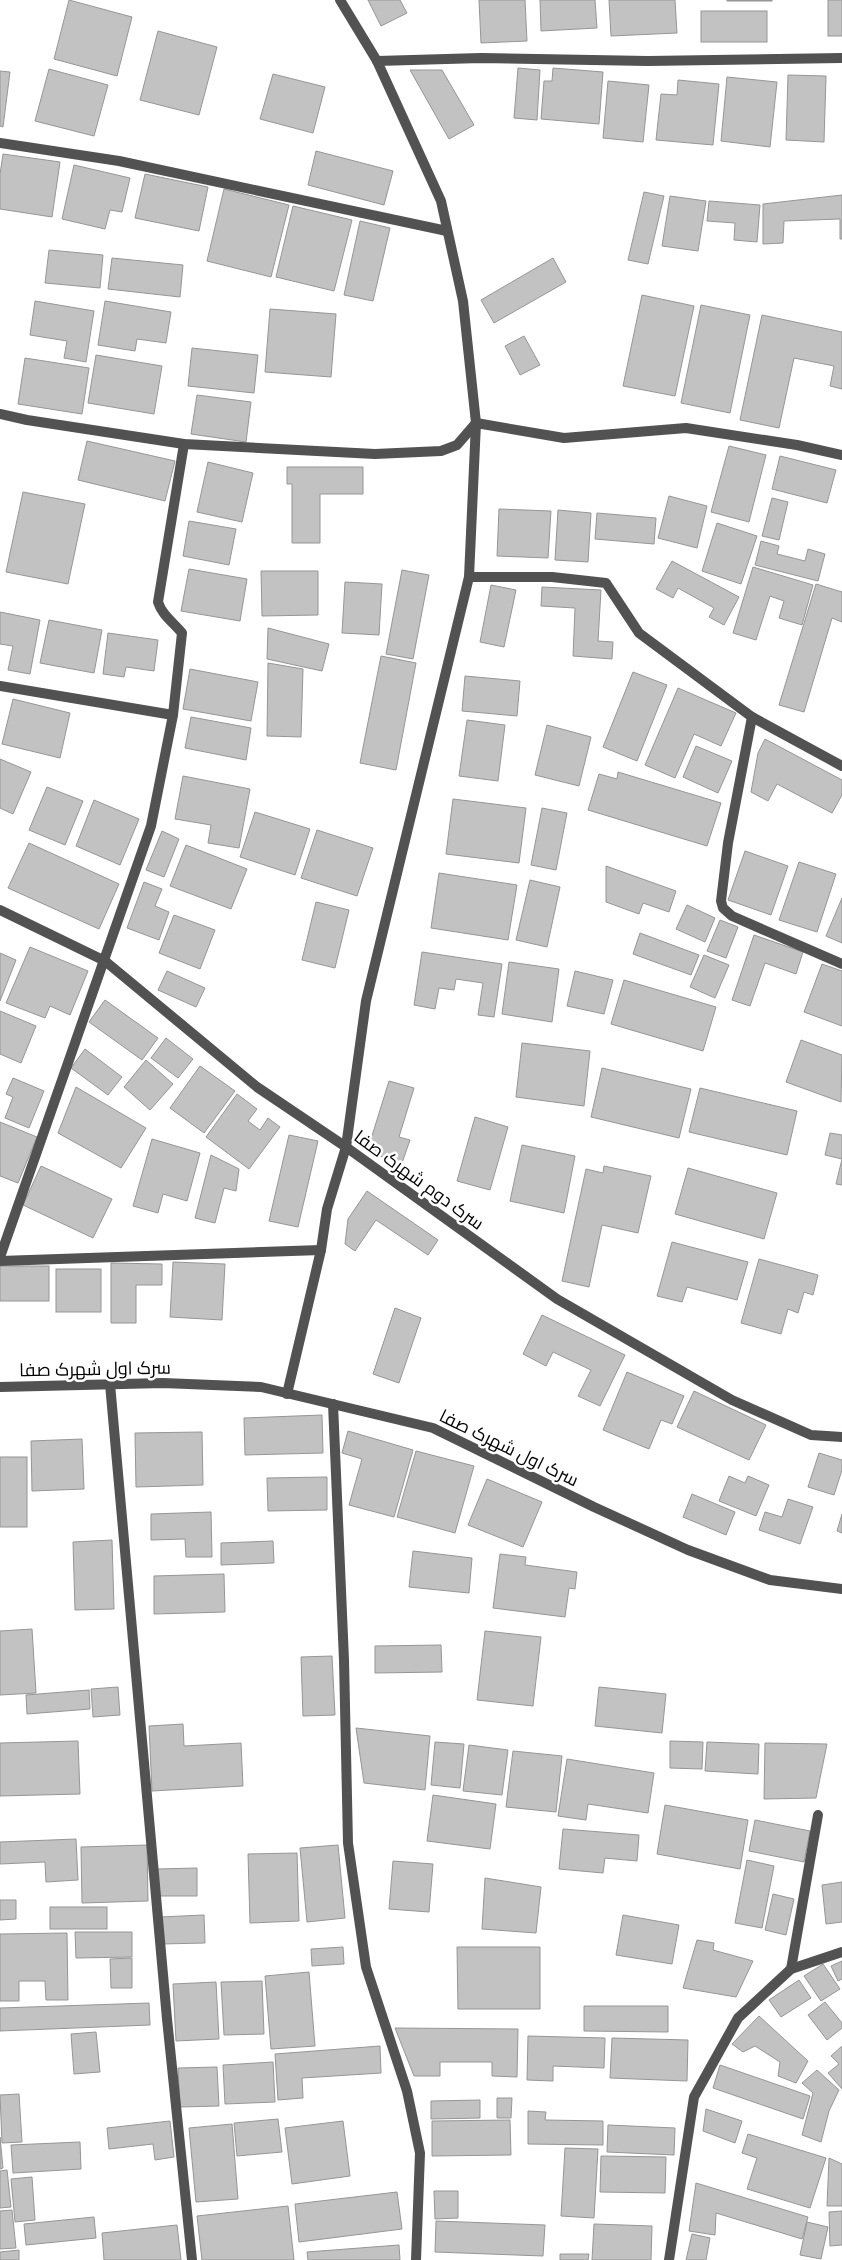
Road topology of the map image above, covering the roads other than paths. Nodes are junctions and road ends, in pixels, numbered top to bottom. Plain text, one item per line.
1 (340, 0) edge
2 (842, 58) edge
3 (377, 62) junction
4 (0, 144) edge
5 (447, 231) junction
6 (0, 414) edge
7 (476, 423) junction
8 (184, 444) junction
9 (842, 455) edge
10 (469, 577) junction
11 (0, 686) edge
12 (173, 715) junction
13 (752, 717) junction
14 (842, 766) edge
15 (0, 910) edge
16 (105, 961) junction
17 (842, 964) edge
18 (346, 1147) junction
19 (321, 1250) junction
20 (0, 1259) edge
21 (110, 1384) junction
22 (0, 1386) edge
23 (287, 1394) junction
24 (333, 1404) junction
25 (842, 1437) edge
26 (842, 1590) edge
27 (818, 1814) dead end
28 (842, 1952) edge
29 (791, 1970) junction
30 (192, 2260) edge
31 (416, 2260) edge
32 (669, 2260) edge

1 - 3 street
2 - 3 street
3 - 5 street
4 - 5 street
5 - 7 street
6 - 8 street
7 - 8 street
7 - 9 street
7 - 10 street
8 - 12 street
10 - 13 street
10 - 18 street
11 - 12 street
12 - 16 street
13 - 14 street
13 - 17 street
15 - 16 street, سرک دوم شهرک صفا
16 - 18 street, سرک دوم شهرک صفا
16 - 20 street
18 - 19 street
18 - 25 street, سرک دوم شهرک صفا
19 - 20 street
19 - 23 street
21 - 22 street, سرک اول شهرک صفا
21 - 23 street, سرک اول شهرک صفا
21 - 30 street
23 - 24 street, سرک اول شهرک صفا
24 - 26 street, سرک اول شهرک صفا
24 - 31 street
27 - 29 street
28 - 29 street
29 - 32 street

